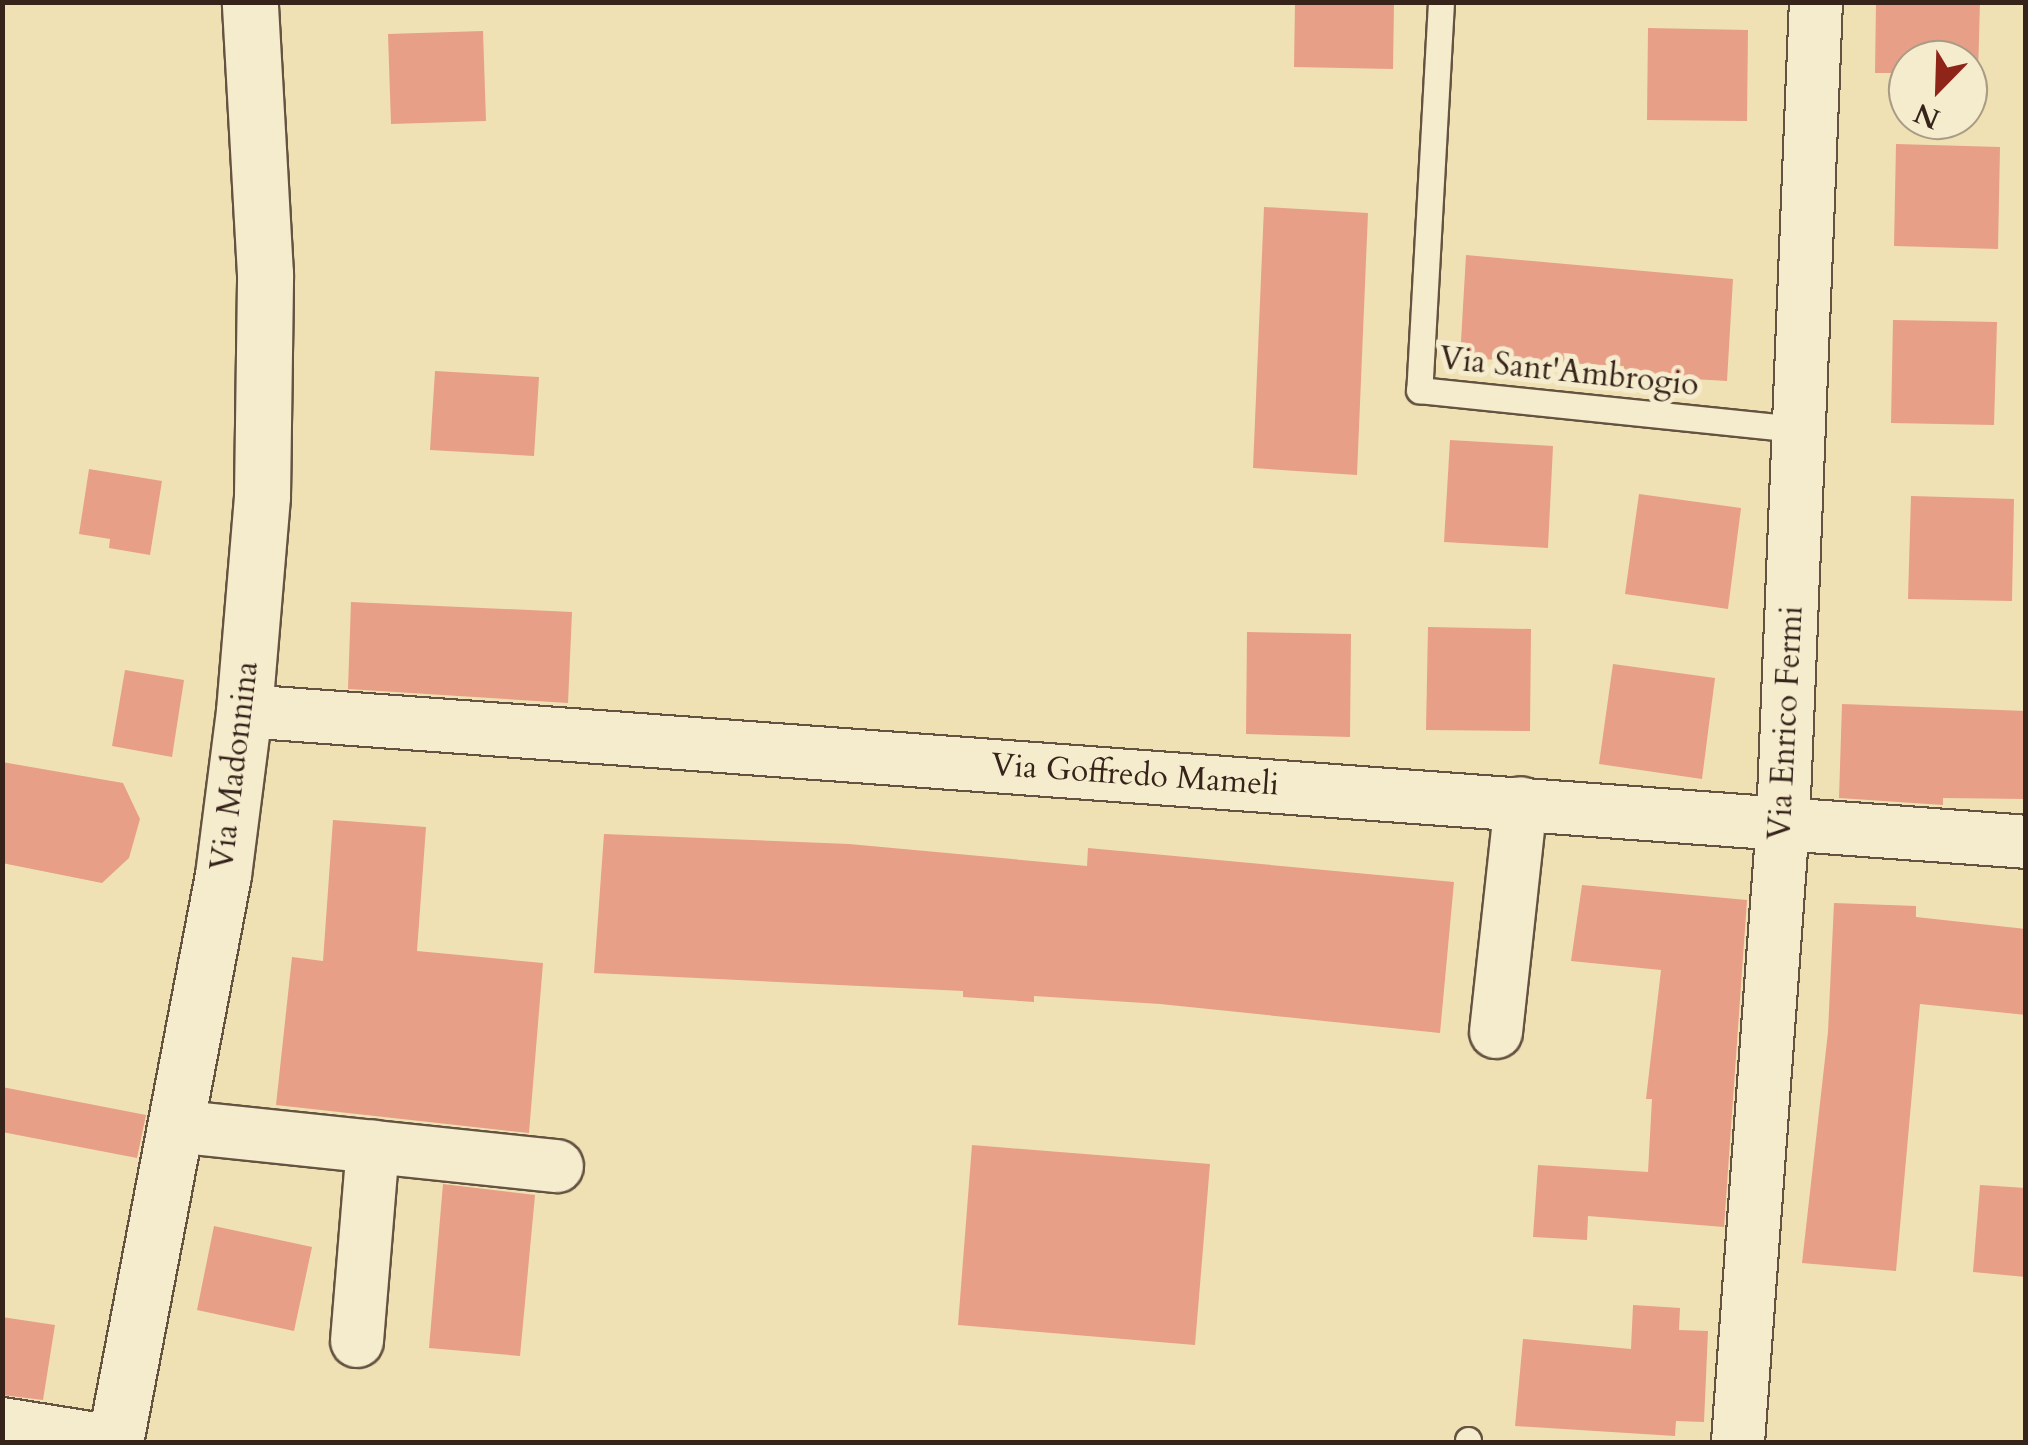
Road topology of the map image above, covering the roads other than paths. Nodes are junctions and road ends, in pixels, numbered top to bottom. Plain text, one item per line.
1 (250, 2) edge
2 (270, 2) edge
3 (1441, 2) edge
4 (1816, 2) edge
5 (257, 80) junction
6 (1798, 428) junction
7 (244, 711) junction
8 (1522, 803) junction
9 (1782, 822) junction
10 (2026, 842) edge
11 (1496, 1032) dead end
12 (175, 1126) junction
13 (373, 1147) junction
14 (558, 1166) dead end
15 (356, 1341) dead end
16 (2, 1424) edge
17 (115, 1442) edge
18 (1738, 1442) edge

1 - 5 street, Via Madonnina
2 - 5 street, Via Madonnina
3 - 6 lane, Via Sant'Ambrogio
4 - 6 street, Via Enrico Fermi
5 - 7 street, Via Madonnina
6 - 9 street, Via Enrico Fermi
7 - 8 street, Via Goffredo Mameli
7 - 12 street, Via Madonnina
8 - 9 street, Via Goffredo Mameli
8 - 11 street
9 - 10 street, Via Goffredo Mameli
9 - 18 street, Via Enrico Fermi
12 - 13 street
12 - 17 street, Via Madonnina
13 - 14 street
13 - 15 street
16 - 17 street

